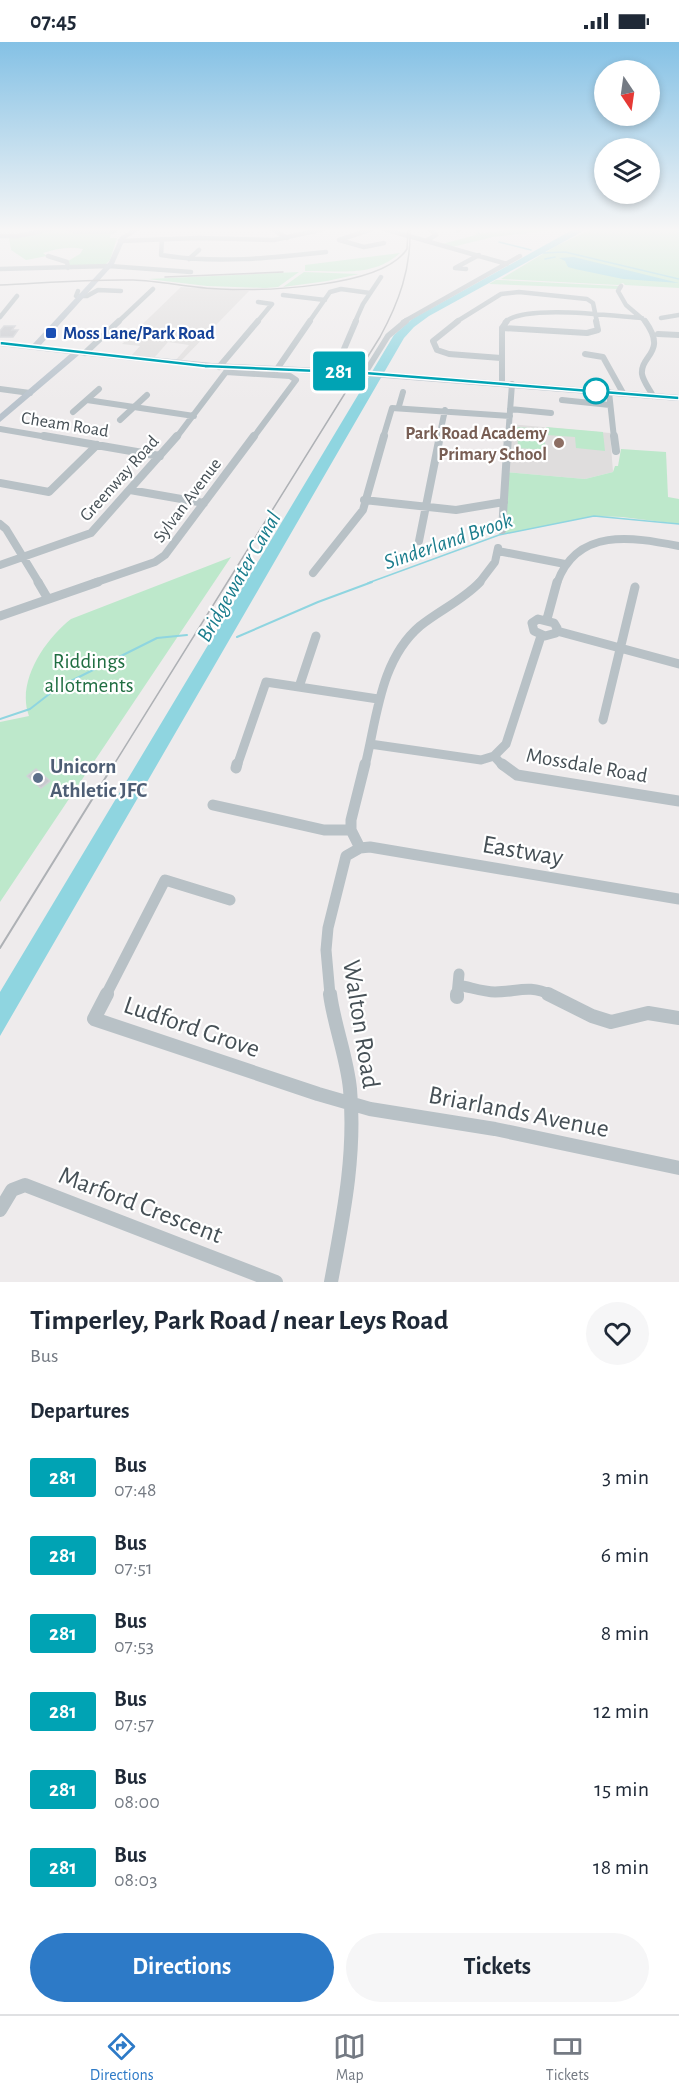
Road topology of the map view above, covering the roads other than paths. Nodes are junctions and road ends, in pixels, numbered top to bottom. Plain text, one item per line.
1 (88, 287) edge
2 (374, 287) edge
3 (466, 287) edge
4 (620, 287) edge
5 (153, 289) dead end
6 (121, 291) dead end
7 (80, 293) junction
8 (370, 293) junction
9 (17, 296) dead end
10 (283, 296) dead end
11 (325, 300) junction
12 (258, 302) dead end
13 (595, 315) junction
14 (679, 315) edge
15 (0, 317) edge
16 (642, 318) junction
17 (661, 318) dead end
18 (502, 328) junction
19 (658, 334) dead end
20 (679, 335) edge
21 (0, 344) edge
22 (34, 348) junction
23 (81, 353) junction
24 (585, 354) dead end
25 (341, 356) dead end
26 (501, 358) junction
27 (225, 369) junction
28 (277, 369) junction
29 (365, 373) junction
30 (502, 383) junction
31 (512, 384) junction
32 (0, 389) edge
33 (99, 389) dead end
34 (403, 392) dead end
35 (609, 392) junction
36 (30, 393) junction
37 (623, 393) junction
38 (147, 395) dead end
39 (653, 396) junction
40 (679, 398) edge
41 (87, 400) junction
42 (562, 400) dead end
43 (610, 405) junction
44 (399, 406) junction
45 (134, 407) junction
46 (445, 410) junction
47 (72, 412) dead end
48 (510, 413) junction
49 (550, 413) dead end
50 (194, 416) junction
51 (0, 419) edge
52 (119, 420) dead end
53 (0, 429) edge
54 (97, 445) junction
55 (616, 452) dead end
56 (160, 456) junction
57 (0, 483) edge
58 (130, 490) junction
59 (364, 500) junction
60 (504, 502) junction
61 (204, 503) junction
62 (427, 506) junction
63 (0, 524) edge
64 (502, 530) dead end
65 (419, 541) dead end
66 (679, 546) edge
67 (23, 558) junction
68 (565, 564) junction
69 (0, 565) edge
70 (313, 573) dead end
71 (635, 587) dead end
72 (48, 599) junction
73 (0, 616) edge
74 (547, 619) junction
75 (557, 630) junction
76 (316, 636) dead end
77 (541, 636) junction
78 (621, 649) junction
79 (679, 664) edge
80 (299, 687) junction
81 (378, 699) junction
82 (603, 720) dead end
83 (370, 744) junction
84 (494, 756) junction
85 (236, 768) dead end
86 (679, 801) edge
87 (213, 806) dead end
88 (351, 830) junction
89 (360, 848) junction
90 (679, 899) edge
91 (231, 900) dead end
92 (458, 985) dead end
93 (679, 1018) edge
94 (351, 1102) junction
95 (679, 1168) edge
96 (0, 1210) edge
97 (276, 1282) edge
98 (332, 1282) edge

1 - 7 main road
2 - 8 street
3 - 29 street
4 - 16 street
5 - 23 street
6 - 7 street
7 - 22 main road
8 - 11 street
8 - 25 street
9 - 15 street
10 - 11 street
11 - 28 street
12 - 27 street, Greenway Road
13 - 16 street
13 - 18 street
13 - 18 street
13 - 26 street
14 - 17 street
16 - 39 street
18 - 26 street
19 - 20 street
21 - 22 main road
22 - 23 main road
23 - 27 main road
23 - 36 main road
24 - 37 street
26 - 30 street
27 - 28 main road
27 - 50 street, Greenway Road
27 - 61 street, Sylvan Avenue
28 - 29 main road
29 - 30 main road
30 - 31 main road
31 - 35 main road
31 - 48 street
32 - 36 street
33 - 41 street
34 - 44 street
35 - 37 main road
35 - 43 street
36 - 51 main road
37 - 39 main road
38 - 45 street
39 - 40 main road
41 - 45 street
41 - 47 street
42 - 43 street
43 - 55 street
44 - 46 street
44 - 59 street
45 - 50 street
45 - 52 street
46 - 48 street
46 - 62 street
48 - 49 street
48 - 60 street
50 - 56 street, Greenway Road
53 - 54 street, Cheam Road
54 - 56 street, Cheam Road
54 - 57 street
56 - 58 street, Greenway Road
58 - 61 street
58 - 67 street, Greenway Road
59 - 62 street
59 - 70 street
60 - 62 street
60 - 64 street
61 - 72 street, Sylvan Avenue
62 - 65 street
63 - 67 street
66 - 68 street
67 - 69 street, Greenway Road
67 - 72 street
68 - 74 street
68 - 81 street
71 - 78 street
72 - 73 street, Sylvan Avenue
74 - 75 street
74 - 77 street
75 - 77 street
75 - 78 street
76 - 80 street
77 - 84 street
78 - 79 street
78 - 82 street
80 - 81 street
80 - 85 street
81 - 83 street
83 - 84 street
83 - 88 street
84 - 86 street, Mossdale Road
87 - 88 street
88 - 89 street
89 - 90 street, Eastway
89 - 94 street, Walton Road
91 - 94 street, Ludford Grove
92 - 93 street
94 - 95 street, Briarlands Avenue
94 - 98 street, Walton Road
96 - 97 street, Marford Crescent

